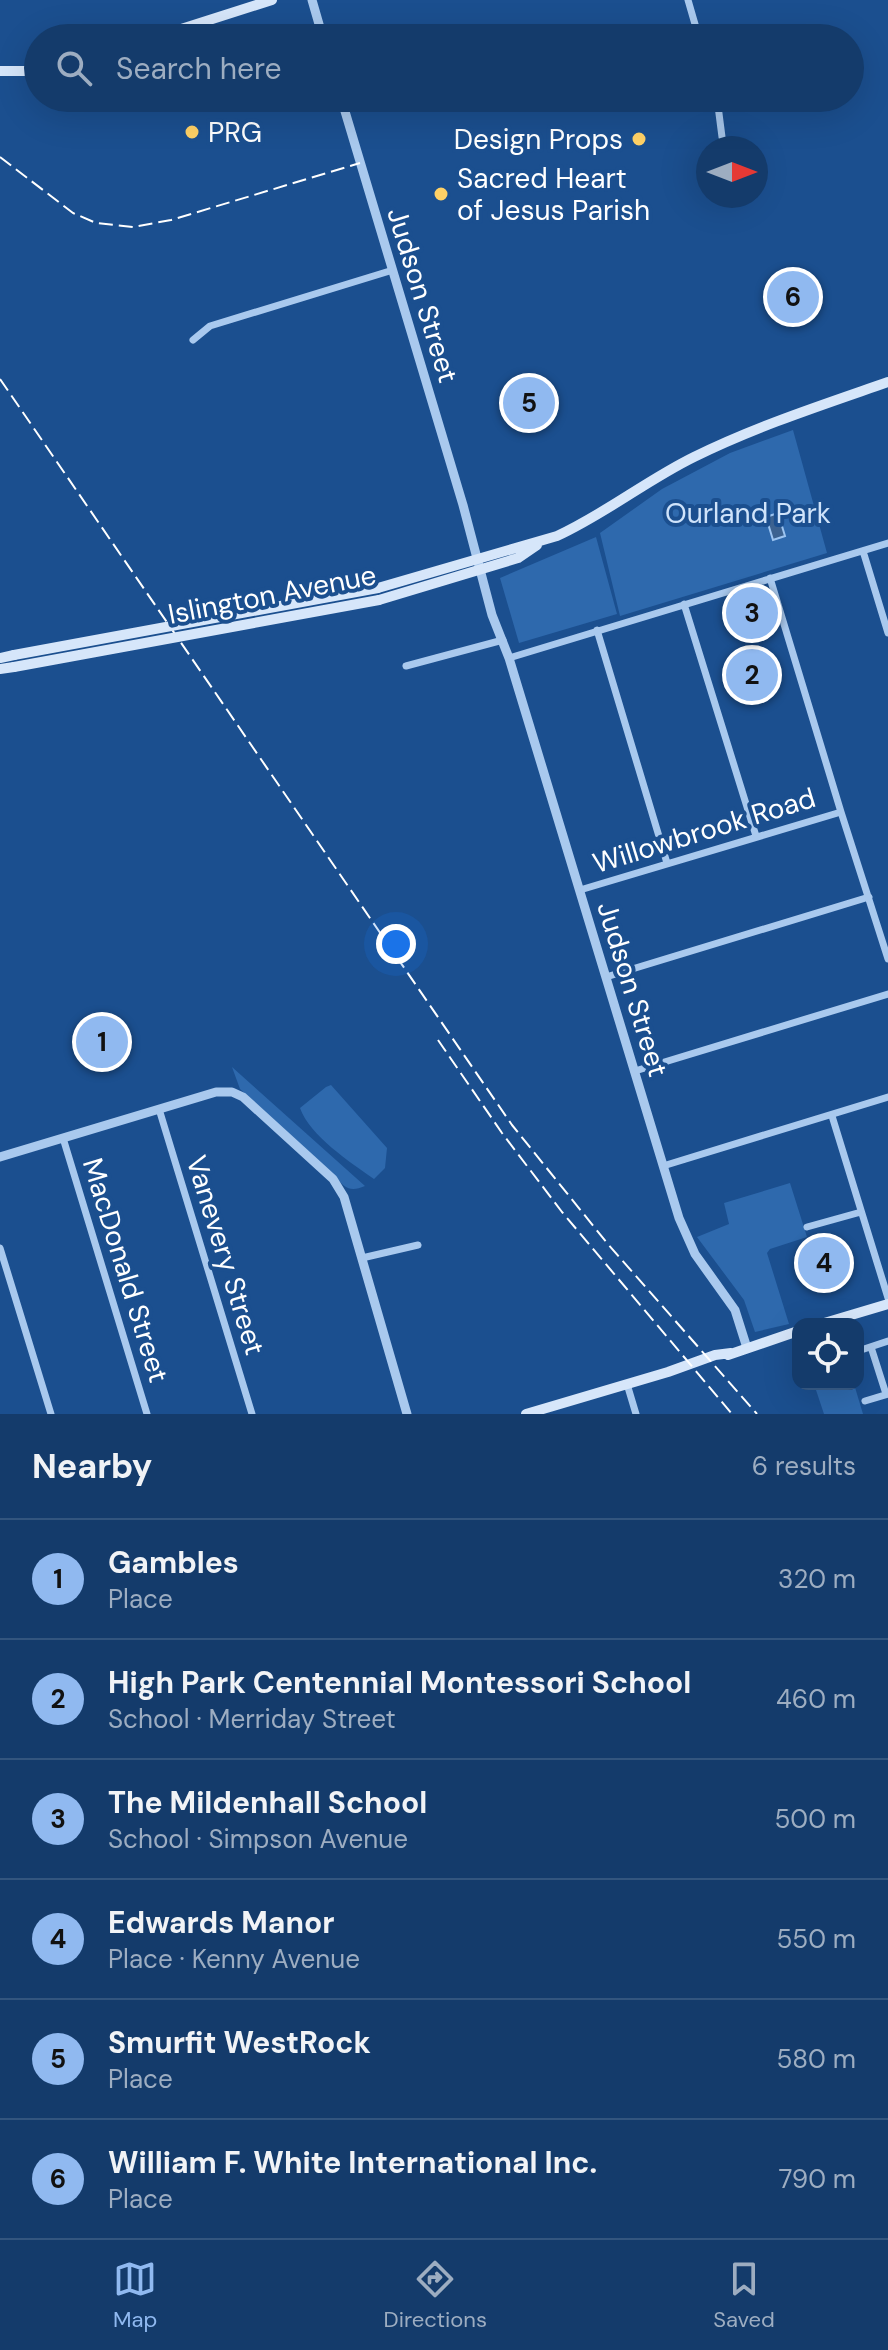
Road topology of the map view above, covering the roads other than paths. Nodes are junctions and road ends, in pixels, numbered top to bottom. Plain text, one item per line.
1 (272, 0) edge
2 (312, 0) edge
3 (688, 0) edge
4 (197, 24) edge
5 (319, 24) edge
6 (695, 24) edge
7 (0, 71) edge
8 (24, 71) edge
9 (345, 112) edge
10 (719, 112) edge
11 (722, 136) edge
12 (393, 270) junction
13 (193, 340) dead end
14 (888, 382) edge
15 (888, 543) edge
16 (863, 551) junction
17 (480, 564) junction
18 (770, 578) junction
19 (378, 594) junction
20 (684, 604) junction
21 (597, 630) junction
22 (888, 633) edge
23 (501, 636) junction
24 (0, 658) edge
25 (509, 658) junction
26 (406, 666) dead end
27 (0, 669) edge
28 (841, 812) junction
29 (756, 836) junction
30 (667, 863) junction
31 (580, 890) junction
32 (869, 897) junction
33 (888, 959) edge
34 (606, 977) junction
35 (888, 994) edge
36 (635, 1071) junction
37 (888, 1097) edge
38 (159, 1109) junction
39 (832, 1116) junction
40 (63, 1138) junction
41 (0, 1157) edge
42 (663, 1166) junction
43 (861, 1212) junction
44 (807, 1227) dead end
45 (418, 1245) dead end
46 (0, 1248) edge
47 (362, 1258) junction
48 (888, 1301) edge
49 (838, 1318) edge
50 (792, 1333) edge
51 (888, 1341) edge
52 (871, 1347) junction
53 (747, 1348) junction
54 (864, 1349) edge
55 (627, 1384) junction
56 (887, 1394) edge
57 (865, 1401) dead end
58 (551, 1410) edge
59 (51, 1414) edge
60 (147, 1414) edge
61 (252, 1414) edge
62 (407, 1414) edge
63 (526, 1414) edge
64 (636, 1414) edge

1 - 4 main road
2 - 5 street
3 - 6 street
7 - 8 main road
9 - 12 street, Judson Street
10 - 11 street
12 - 13 street
12 - 17 street, Judson Street
14 - 17 main road, Islington Avenue
15 - 16 street
16 - 18 street
16 - 22 street
17 - 19 main road, Islington Avenue
17 - 23 street, Judson Street
18 - 20 street
18 - 28 street
19 - 24 main road, Islington Avenue, bridge
19 - 27 main road, Islington Avenue, bridge
20 - 21 street
20 - 29 street
21 - 25 street
21 - 30 street
23 - 25 street, Judson Street
23 - 26 street
25 - 31 street, Judson Street
28 - 29 street, Willowbrook Road
28 - 32 street
29 - 30 street, Willowbrook Road
30 - 31 street, Willowbrook Road
31 - 34 street, Judson Street
32 - 33 street
32 - 34 street
34 - 36 street, Judson Street
35 - 36 street
36 - 42 street, Judson Street
37 - 39 street
38 - 40 street
38 - 47 street
38 - 61 street, Vanevery Street
39 - 42 street
39 - 43 street
40 - 41 street
40 - 60 street, MacDonald Street
42 - 53 street, Judson Street
43 - 44 street
43 - 48 street
45 - 47 street
46 - 59 street
47 - 62 street
48 - 49 main road
50 - 53 main road
51 - 52 street
52 - 54 street
52 - 56 street
53 - 55 main road
55 - 58 main road
55 - 64 street
56 - 57 street
58 - 63 main road

